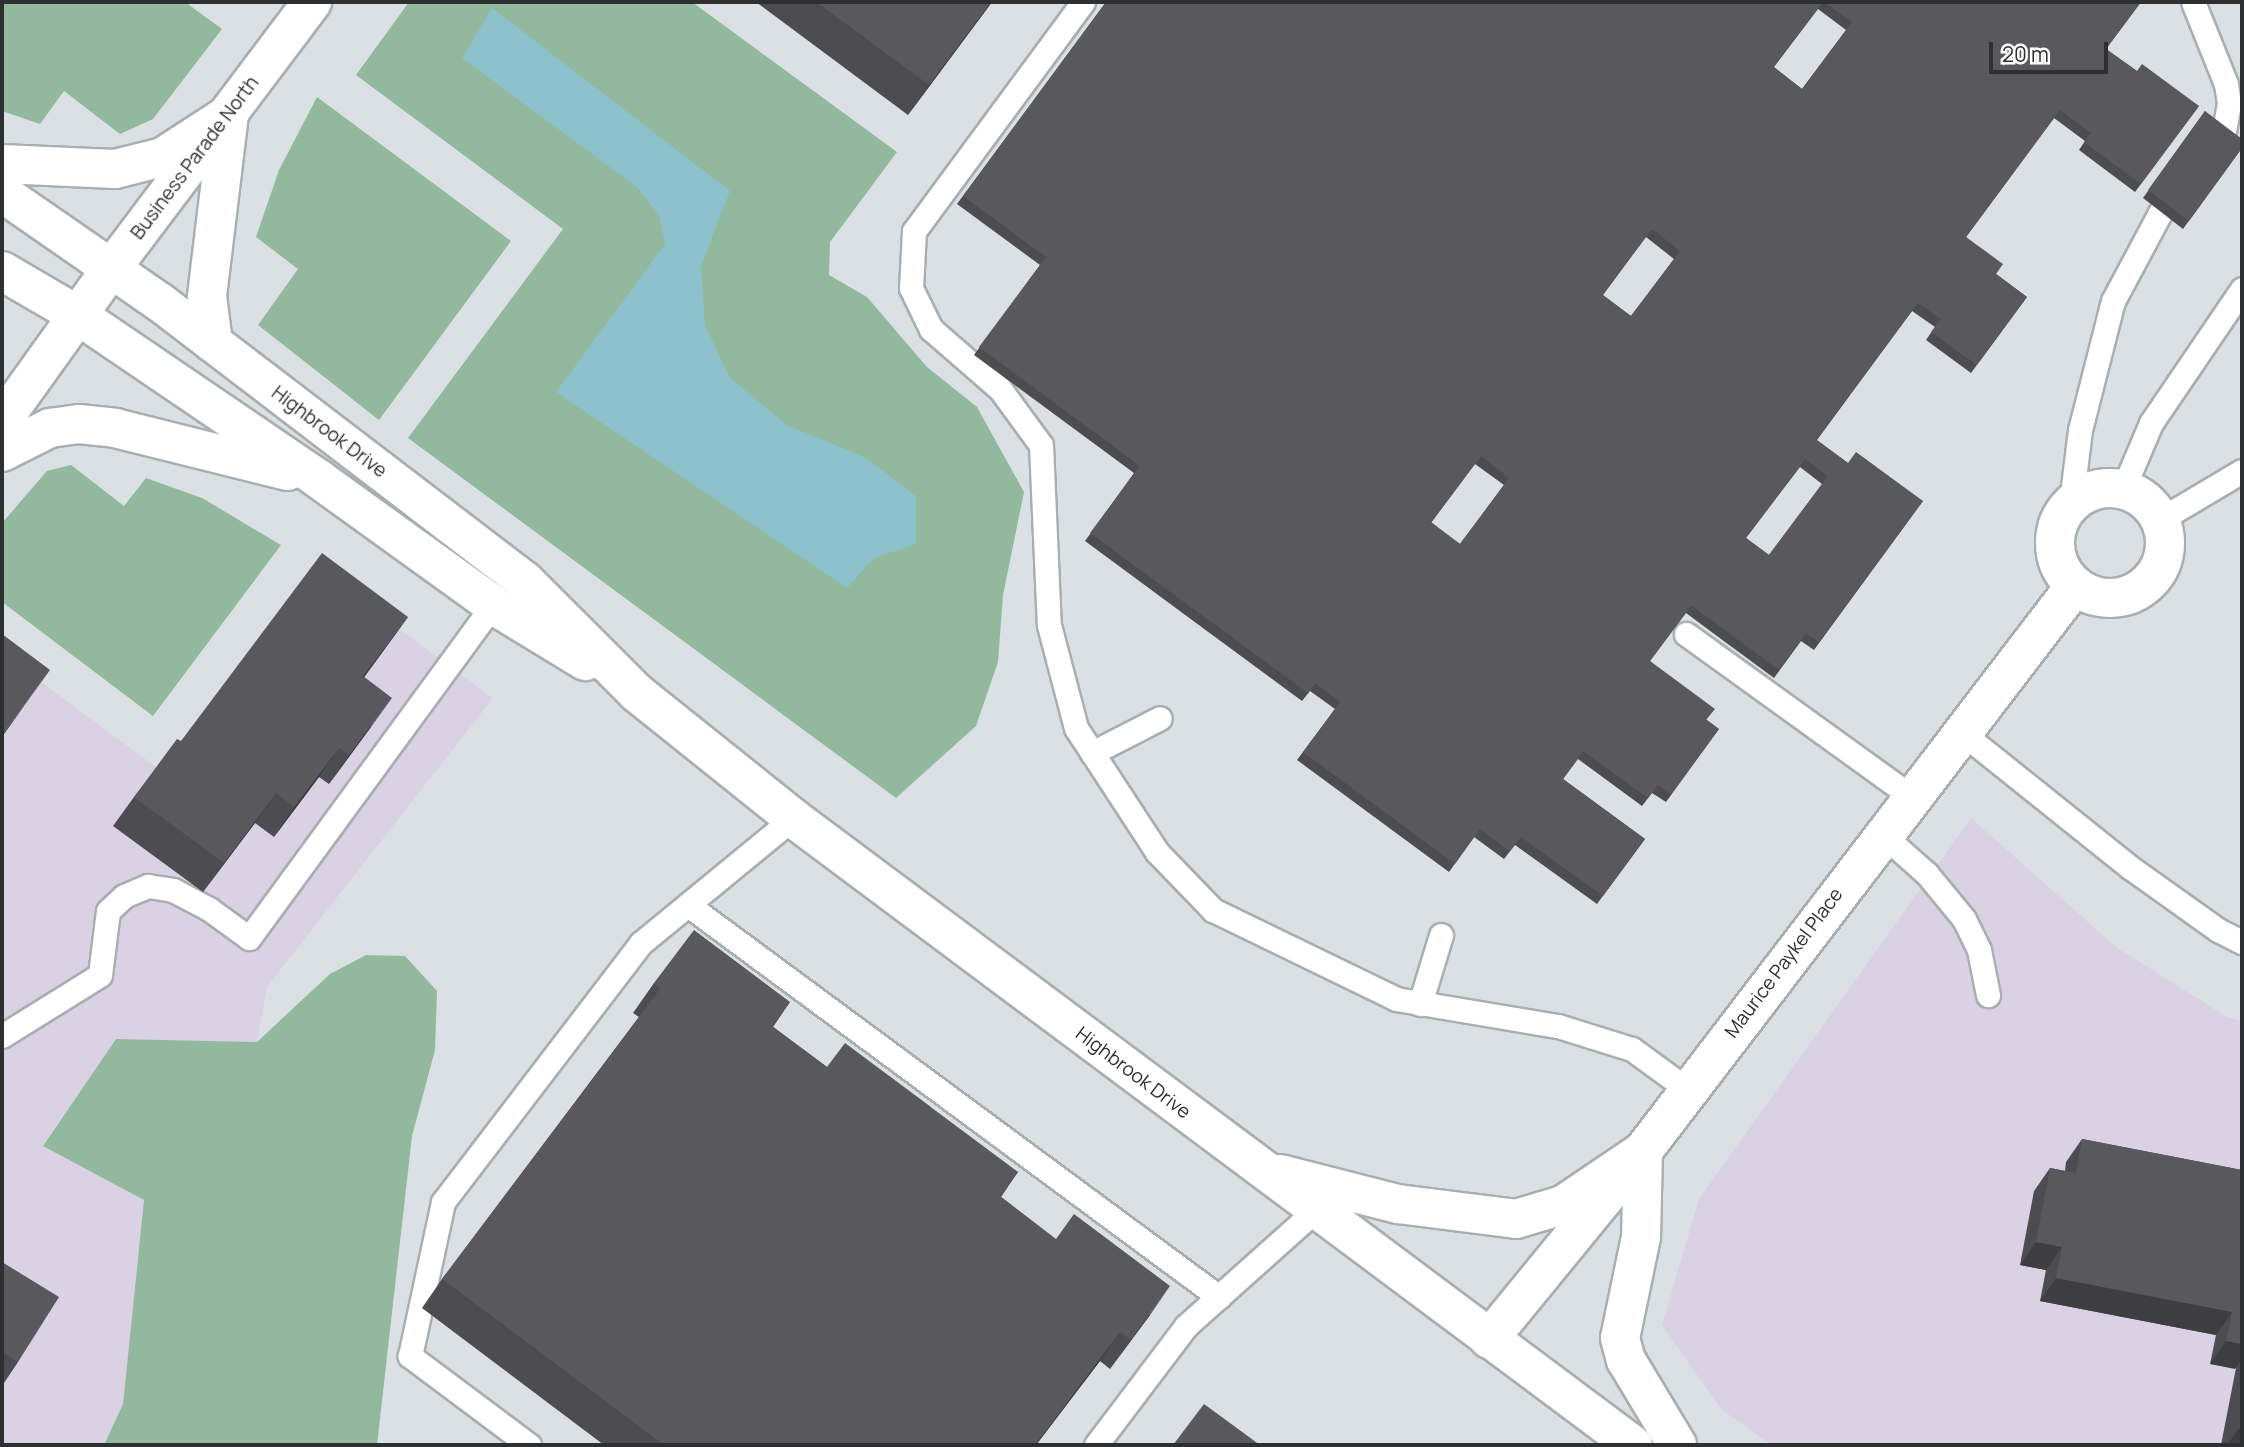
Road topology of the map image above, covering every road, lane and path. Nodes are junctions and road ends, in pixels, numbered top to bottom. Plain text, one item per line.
1 (312, 2) edge
2 (1083, 2) edge
3 (2193, 2) edge
4 (229, 114) junction
5 (2, 164) edge
6 (2, 193) edge
7 (111, 269) junction
8 (2, 271) edge
9 (2242, 289) edge
10 (79, 316) junction
11 (213, 343) junction
12 (2, 421) edge
13 (2, 452) edge
14 (2242, 471) edge
15 (320, 480) junction
16 (2123, 489) junction
17 (2071, 503) junction
18 (2161, 519) junction
19 (2075, 586) junction
20 (493, 605) junction
21 (1686, 634) dead end
22 (637, 693) junction
23 (1160, 718) dead end
24 (1961, 732) junction
25 (1093, 753) junction
26 (1911, 796) junction
27 (793, 818) junction
28 (1882, 834) junction
29 (688, 905) junction
30 (1441, 934) dead end
31 (2242, 942) edge
32 (1988, 995) dead end
33 (1420, 1004) junction
34 (2, 1036) edge
35 (1688, 1090) junction
36 (1643, 1152) junction
37 (1261, 1169) junction
38 (1317, 1209) junction
39 (1219, 1297) junction
40 (1489, 1339) junction
41 (529, 1445) edge
42 (1096, 1445) edge
43 (1633, 1445) edge
44 (1676, 1445) edge

1 - 4 main road, Business Parade North
2 - 25 lane
3 - 17 lane
4 - 5 main road
4 - 7 main road, Business Parade North
4 - 11 main road
6 - 7 main road, Highbrook Drive
7 - 10 main road, Business Parade North
7 - 11 main road, Highbrook Drive
8 - 10 main road, Highbrook Drive
9 - 16 lane
10 - 12 main road, Business Parade North
10 - 15 main road, Highbrook Drive
11 - 22 main road, Highbrook Drive
13 - 15 main road
14 - 18 lane
15 - 20 main road, Highbrook Drive
16 - 17 main road
16 - 18 main road
17 - 19 main road
18 - 19 main road
19 - 24 main road, Maurice Paykel Place
20 - 22 main road, Highbrook Drive
20 - 34 lane
21 - 26 lane
22 - 27 main road, Highbrook Drive
23 - 25 lane
24 - 26 main road, Maurice Paykel Place
24 - 31 lane
25 - 33 lane
26 - 28 main road, Maurice Paykel Place
27 - 29 lane
27 - 37 main road, Highbrook Drive
28 - 32 lane
28 - 35 main road, Maurice Paykel Place
29 - 39 lane
29 - 41 lane
30 - 33 lane
33 - 35 lane
35 - 36 main road, Maurice Paykel Place
36 - 37 main road
36 - 40 main road, Maurice Paykel Place
36 - 44 main road
37 - 38 main road, Highbrook Drive
38 - 39 lane
38 - 40 main road, Highbrook Drive
39 - 42 lane
40 - 43 main road, Highbrook Drive

